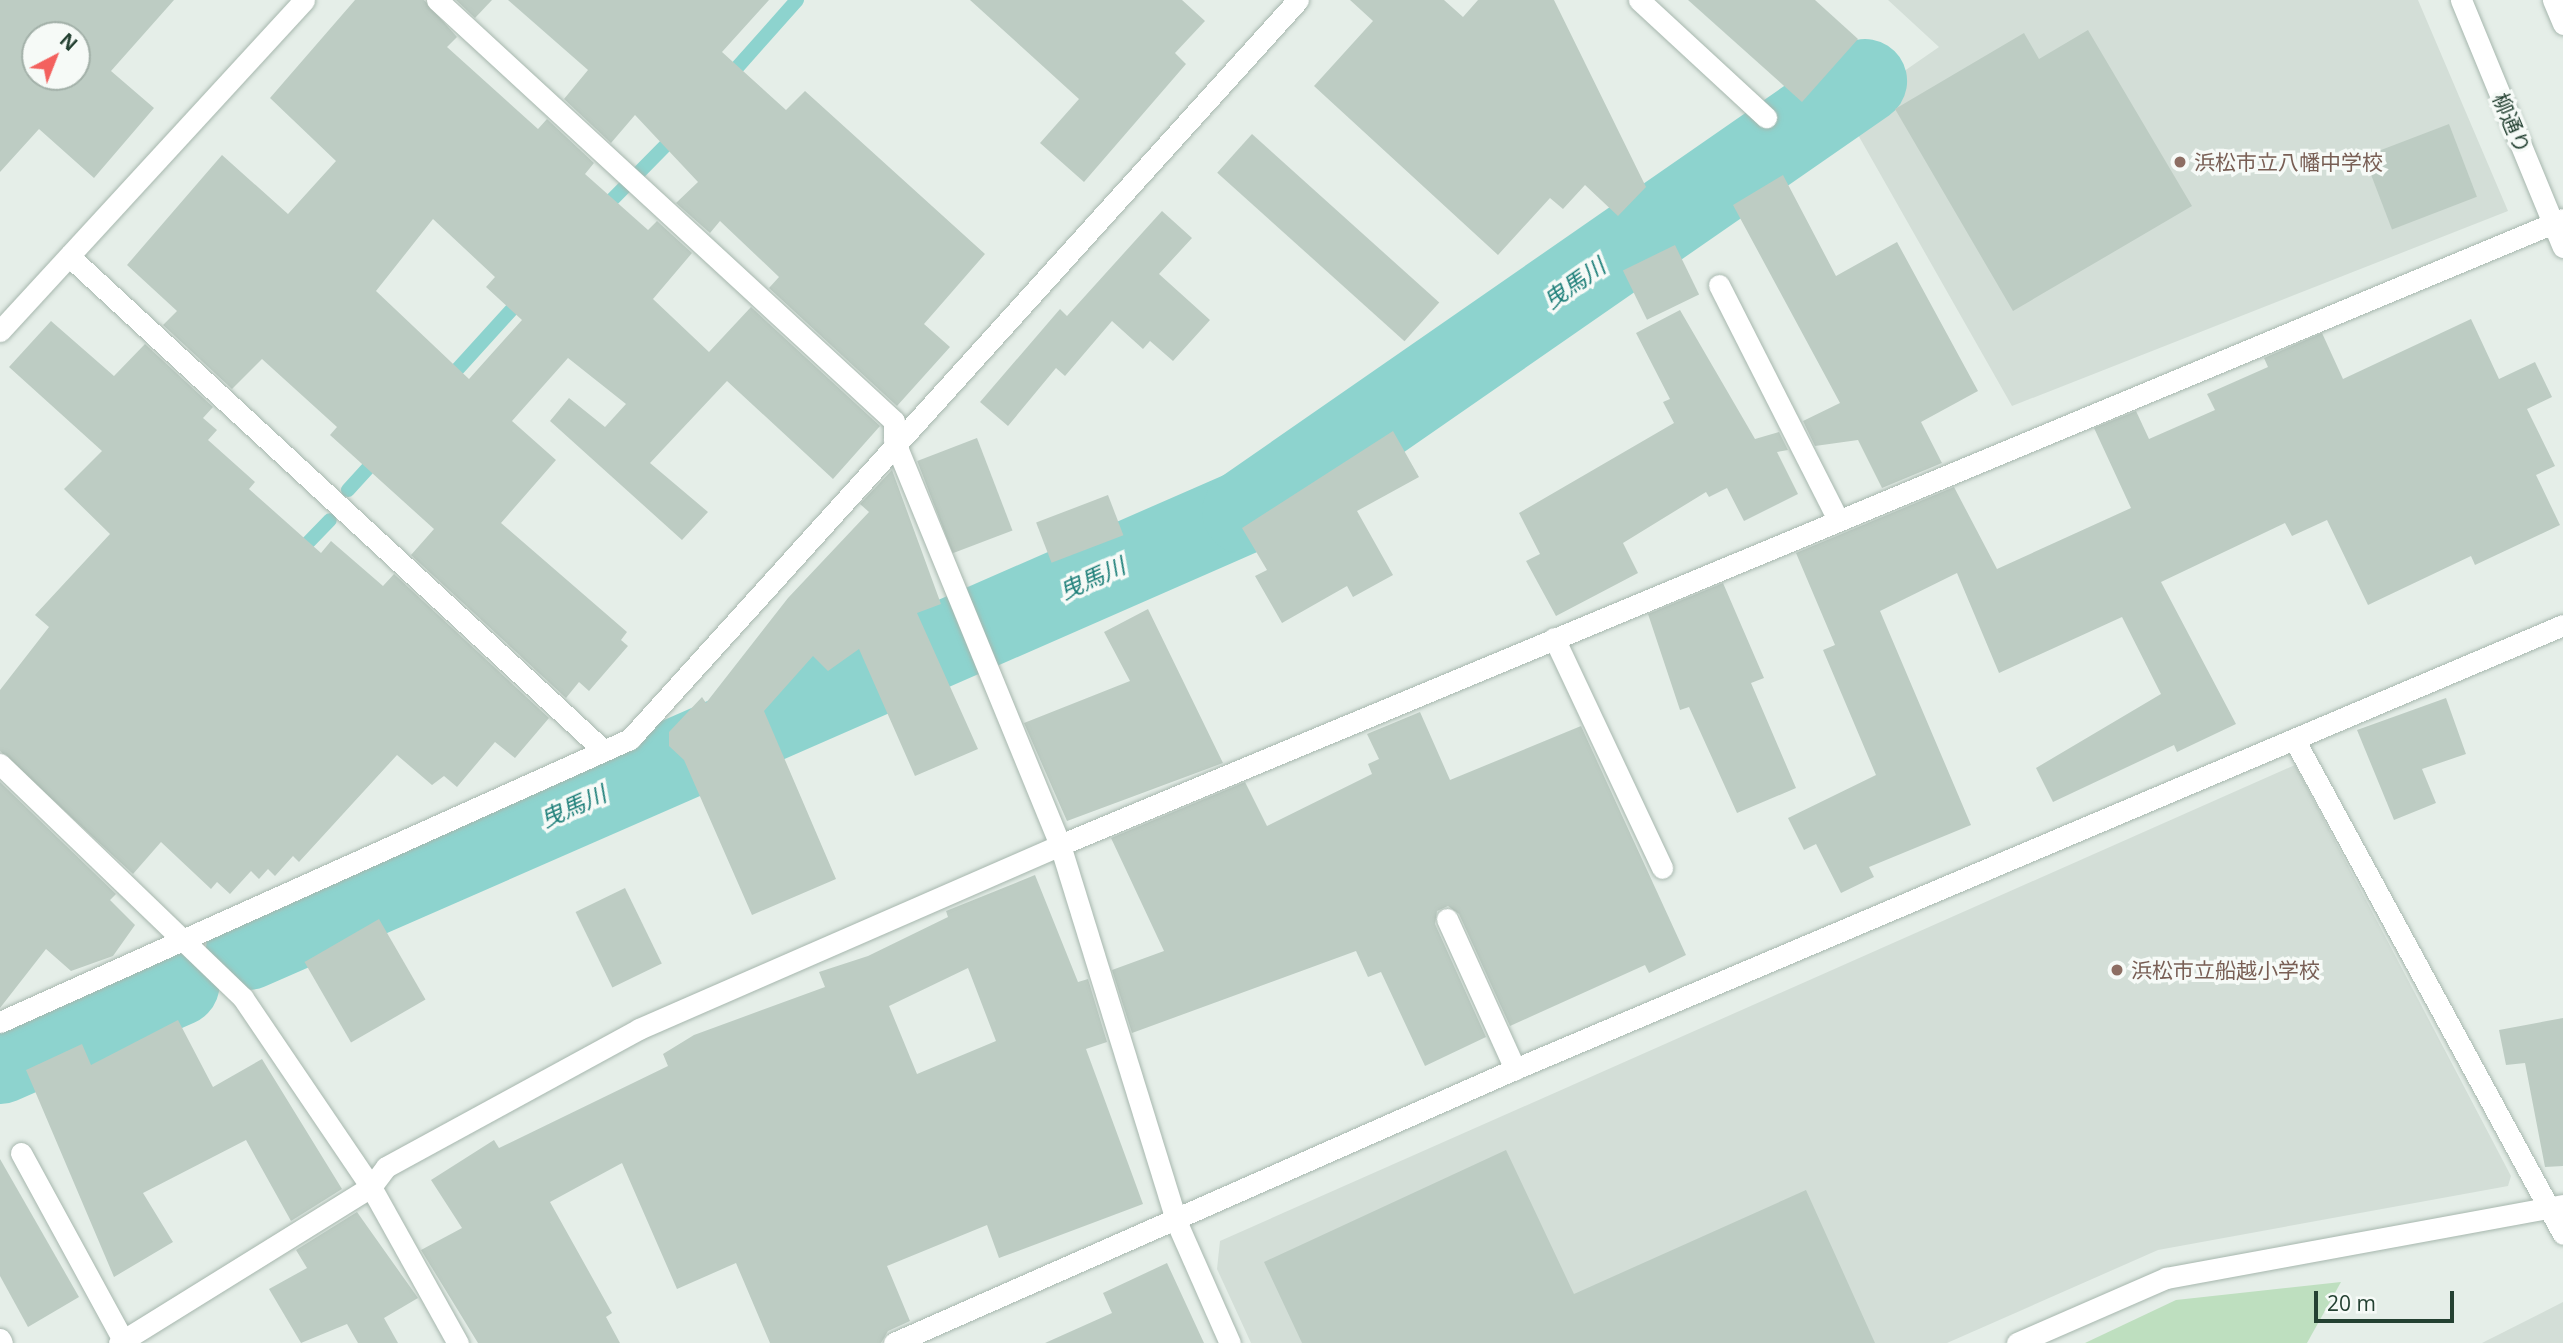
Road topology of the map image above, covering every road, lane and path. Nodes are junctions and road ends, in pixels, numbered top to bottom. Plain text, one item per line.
1 (304, 0) edge
2 (437, 0) edge
3 (1298, 0) edge
4 (1639, 0) edge
5 (2461, 0) edge
6 (2553, 0) edge
7 (2563, 24) edge
8 (1766, 117) dead end
9 (2558, 221) edge
10 (2563, 247) edge
11 (69, 256) junction
12 (1719, 285) dead end
13 (0, 331) edge
14 (894, 440) junction
15 (1838, 520) junction
16 (2563, 625) edge
17 (1554, 638) junction
18 (2294, 738) junction
19 (602, 749) junction
20 (0, 764) edge
21 (1060, 845) junction
22 (1662, 868) dead end
23 (1447, 919) dead end
24 (185, 936) junction
25 (0, 1022) edge
26 (1516, 1069) junction
27 (21, 1153) dead end
28 (371, 1187) junction
29 (2556, 1206) edge
30 (1177, 1223) junction
31 (2563, 1234) edge
32 (121, 1342) edge
33 (458, 1343) edge
34 (894, 1343) edge
35 (1230, 1343) edge
36 (2017, 1343) edge

1 - 11 street
2 - 14 street
3 - 14 street
4 - 8 street
5 - 9 street, 柳通り
6 - 7 street
9 - 10 street, 柳通り
9 - 15 street
11 - 13 street
11 - 19 street
12 - 15 street
14 - 19 street
14 - 21 street
15 - 17 street
16 - 18 street
17 - 21 street
17 - 22 street
18 - 26 street
18 - 29 street
19 - 24 street
20 - 24 street
21 - 28 street
21 - 30 street
23 - 26 street
24 - 25 street
24 - 28 street
26 - 30 street
27 - 32 street
28 - 32 street
28 - 33 street
29 - 31 street
29 - 36 street
30 - 34 street
30 - 35 street

